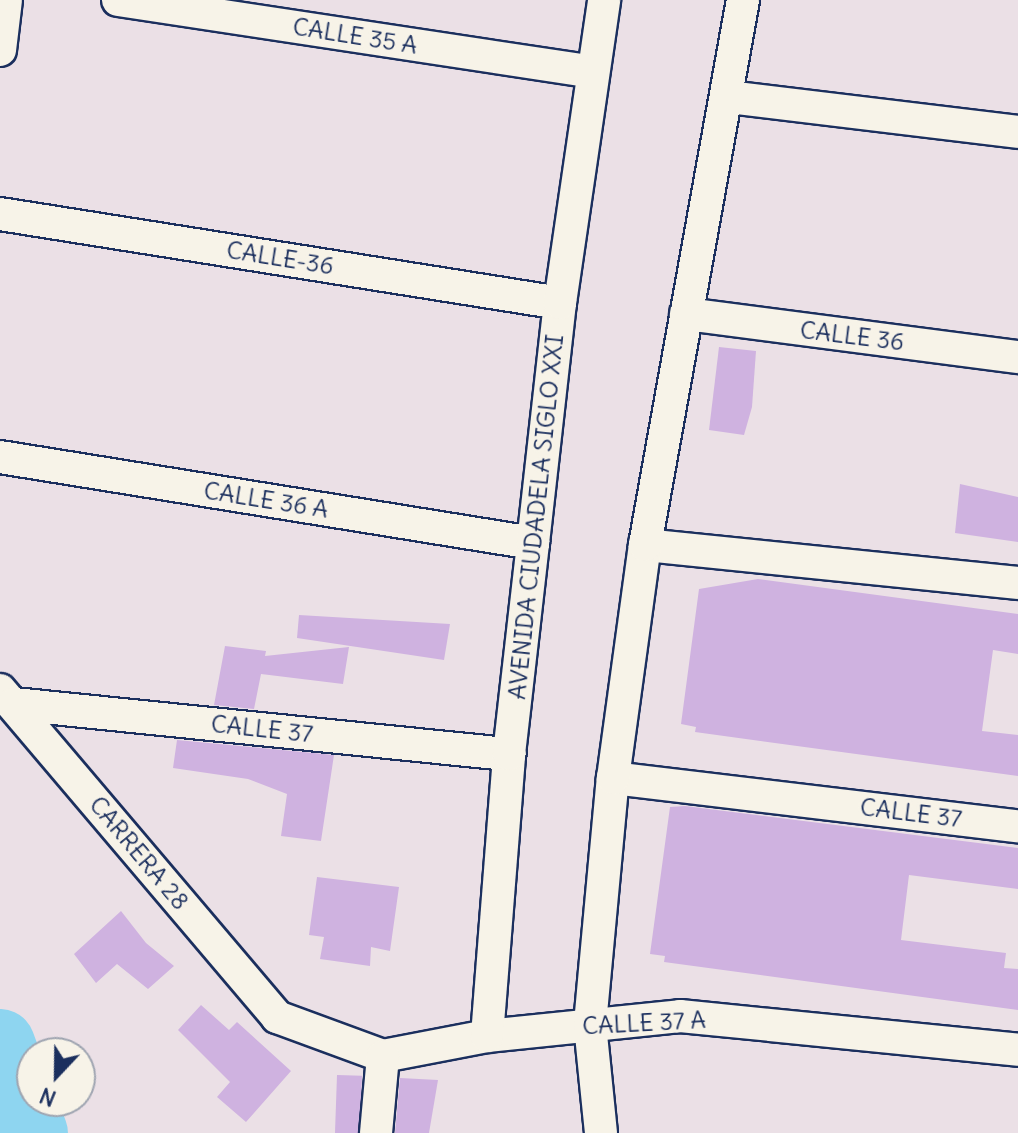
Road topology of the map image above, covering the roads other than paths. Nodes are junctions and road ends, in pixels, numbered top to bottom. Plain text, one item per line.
1 (6, 0) edge
2 (118, 0) edge
3 (604, 0) edge
4 (743, 0) edge
5 (0, 50) edge
6 (592, 72) junction
7 (729, 97) junction
8 (1018, 132) edge
9 (0, 214) edge
10 (560, 303) junction
11 (686, 314) junction
12 (1018, 357) edge
13 (0, 457) edge
14 (533, 543) junction
15 (645, 545) junction
16 (1018, 583) edge
17 (7, 697) edge
18 (509, 754) junction
19 (613, 778) junction
20 (1018, 826) edge
21 (590, 1024) junction
22 (487, 1036) junction
23 (1018, 1050) edge
24 (383, 1056) junction
25 (376, 1133) edge
26 (601, 1133) edge

1 - 5 street
2 - 6 street, CALLE 35 A
3 - 6 street, AVENIDA CIUDADELA SIGLO XXI
4 - 7 street
6 - 10 street, AVENIDA CIUDADELA SIGLO XXI
7 - 8 street
7 - 11 street
9 - 10 street, CALLE-36
10 - 14 street, AVENIDA CIUDADELA SIGLO XXI
11 - 12 street, CALLE 36
11 - 15 street
13 - 14 street, CALLE 36 A
14 - 18 street, AVENIDA CIUDADELA SIGLO XXI
15 - 16 street
15 - 19 street
17 - 18 street, CALLE 37
17 - 24 street, CARRERA 28
18 - 22 street, AVENIDA CIUDADELA SIGLO XXI
19 - 20 street, CALLE 37
19 - 21 street
21 - 22 street, CALLE 37 A
21 - 23 street, CALLE 37 A
21 - 26 street
22 - 24 street, CALLE 37 A
24 - 25 street

